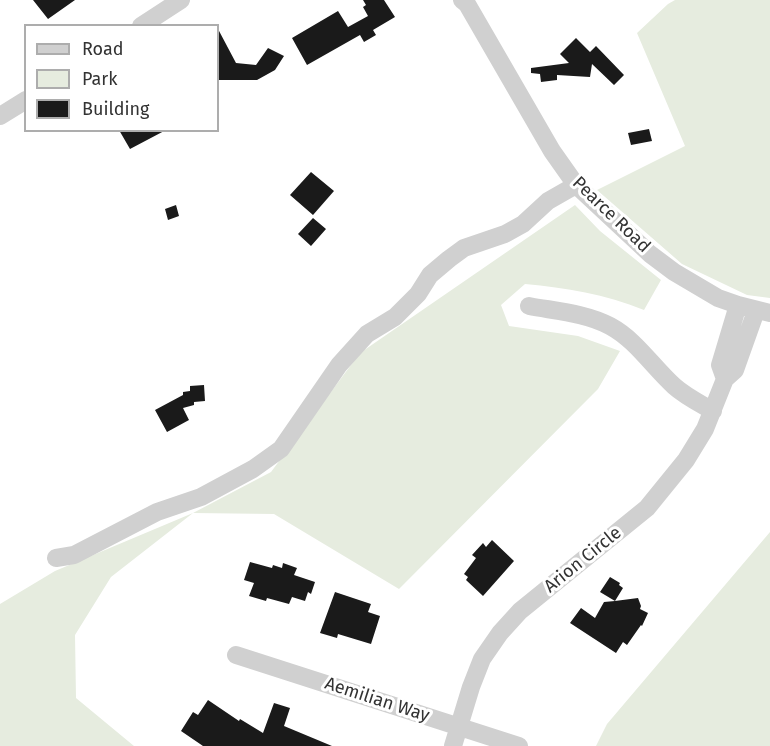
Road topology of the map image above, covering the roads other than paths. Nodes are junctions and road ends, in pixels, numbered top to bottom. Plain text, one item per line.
1 (181, 0) edge
2 (467, 1) edge
3 (144, 24) edge
4 (24, 101) edge
5 (0, 116) edge
6 (576, 184) junction
7 (529, 306) dead end
8 (738, 306) junction
9 (763, 312) edge
10 (733, 353) junction
11 (713, 411) junction
12 (56, 558) dead end
13 (236, 655) dead end
14 (459, 726) junction
15 (453, 746) edge
16 (519, 746) edge

1 - 3 street
2 - 6 street, Pearce Road
4 - 5 street
6 - 8 street, Pearce Road
6 - 12 street
7 - 11 street
8 - 9 street, Pearce Road
8 - 10 street, Arion Circle
9 - 10 street, Arion Circle
10 - 11 street, Arion Circle
11 - 14 street, Arion Circle
13 - 14 street, Aemilian Way
14 - 15 street, Arion Circle
14 - 16 street, Aemilian Way

